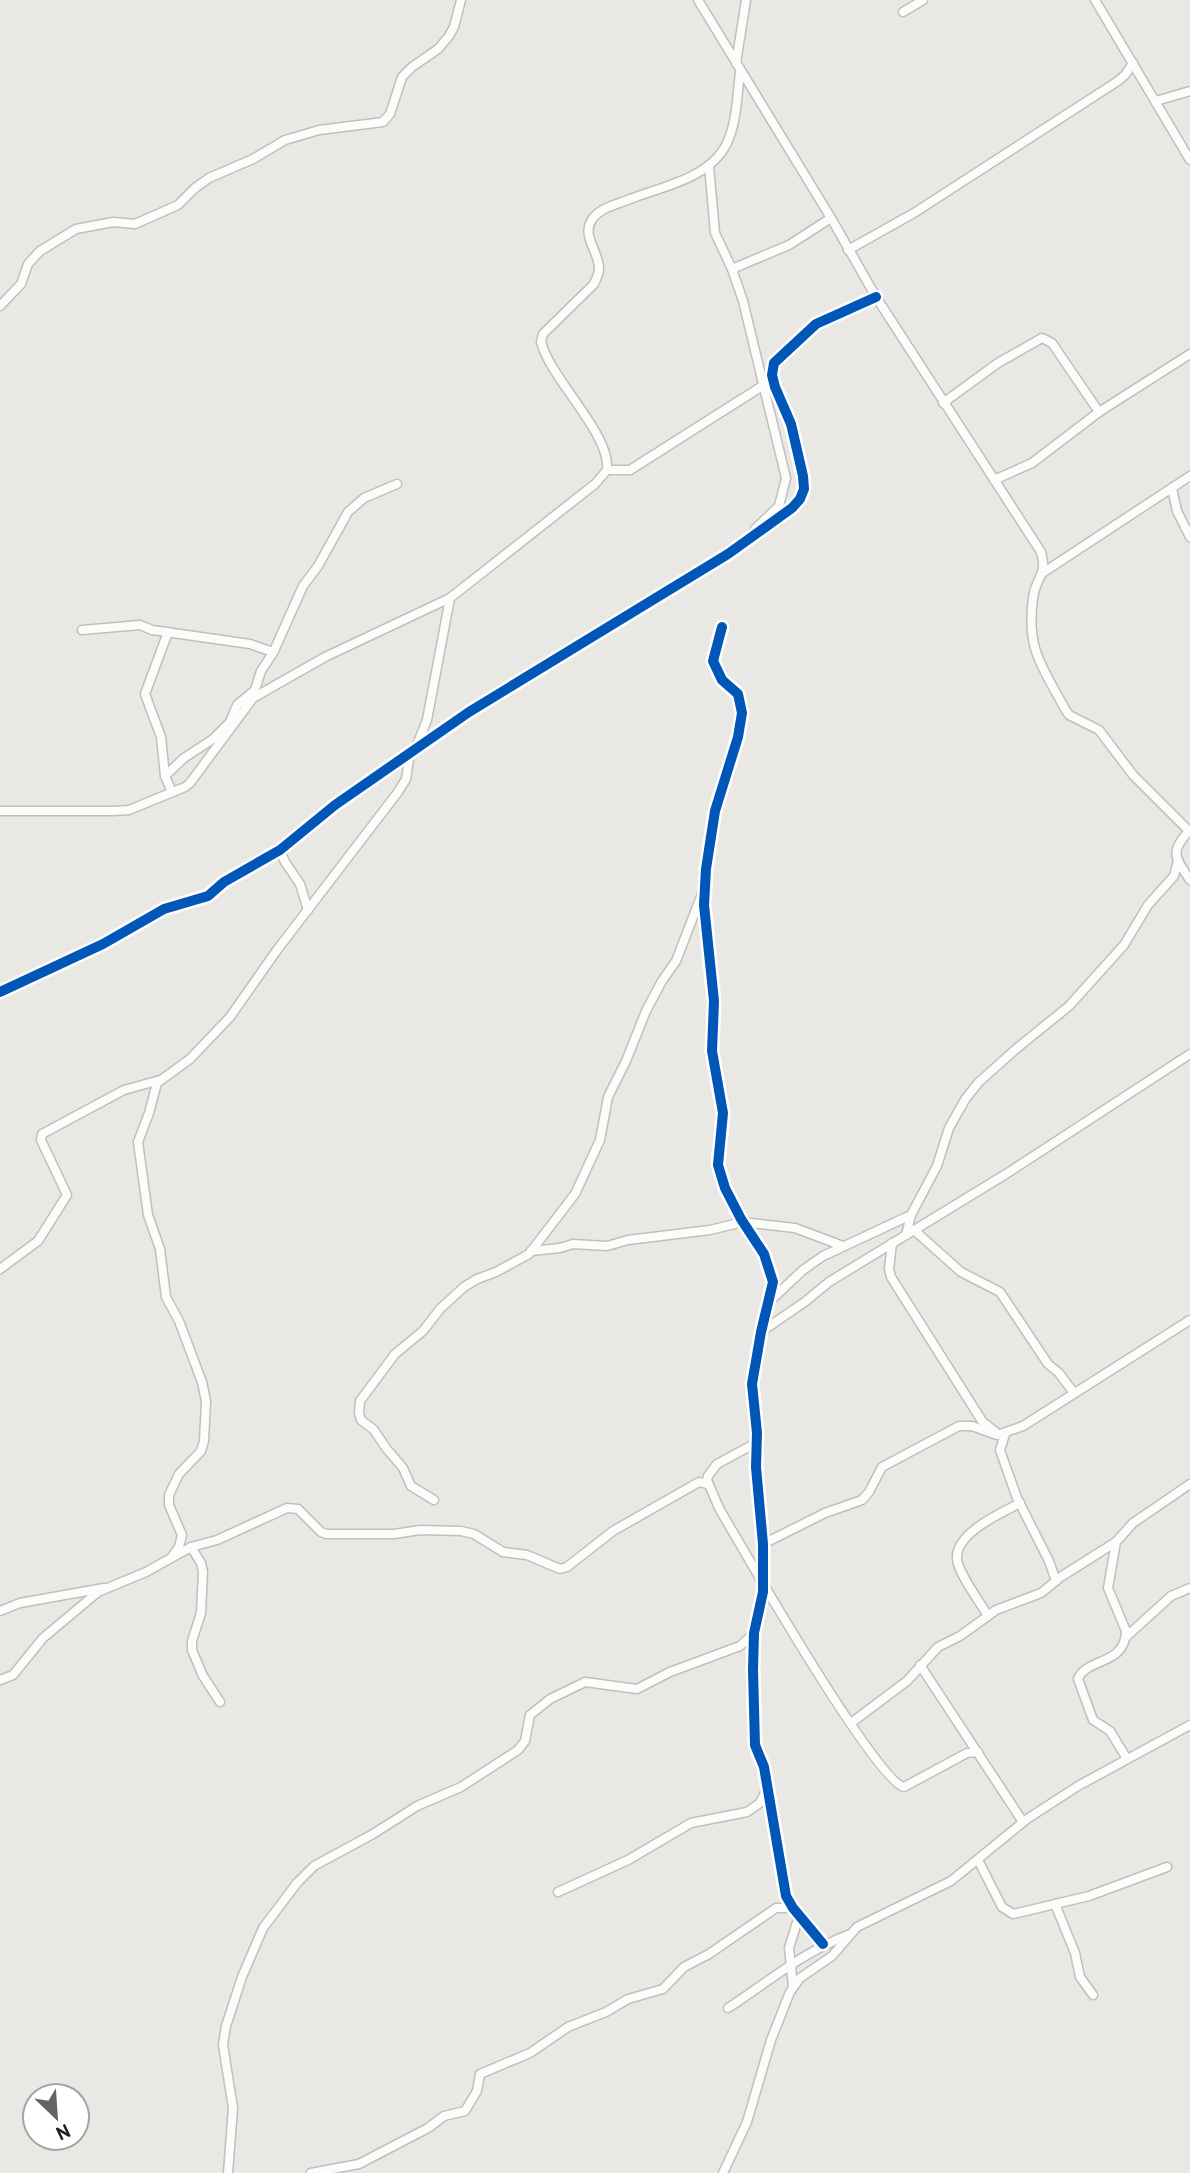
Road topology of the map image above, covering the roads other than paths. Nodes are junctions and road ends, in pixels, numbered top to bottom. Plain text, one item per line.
1 (461, 0) edge
2 (698, 0) edge
3 (746, 0) edge
4 (923, 0) edge
5 (1095, 0) edge
6 (903, 12) dead end
7 (1133, 63) junction
8 (738, 68) junction
9 (1125, 75) junction
10 (1142, 78) junction
11 (1190, 91) edge
12 (1156, 101) junction
13 (1190, 160) edge
14 (709, 166) junction
15 (831, 218) junction
16 (848, 250) junction
17 (732, 268) junction
18 (876, 297) junction
19 (0, 306) edge
20 (1190, 354) edge
21 (764, 384) junction
22 (943, 403) junction
23 (1098, 412) junction
24 (607, 470) junction
25 (1190, 476) edge
26 (994, 480) junction
27 (397, 484) dead end
28 (1172, 488) junction
29 (1190, 537) edge
30 (1041, 552) junction
31 (728, 554) junction
32 (1060, 560) junction
33 (1044, 572) junction
34 (450, 598) junction
35 (722, 627) dead end
36 (82, 630) dead end
37 (168, 632) junction
38 (273, 652) junction
39 (412, 752) junction
40 (166, 776) junction
41 (172, 792) junction
42 (0, 811) edge
43 (1190, 830) edge
44 (280, 850) junction
45 (1178, 862) junction
46 (1190, 880) edge
47 (704, 891) junction
48 (308, 910) junction
49 (0, 992) edge
50 (1190, 1054) edge
51 (160, 1080) junction
52 (911, 1215) junction
53 (743, 1222) junction
54 (910, 1232) junction
55 (892, 1243) junction
56 (843, 1246) junction
57 (531, 1251) junction
58 (0, 1269) edge
59 (770, 1301) junction
60 (1190, 1320) edge
61 (761, 1332) junction
62 (1074, 1392) junction
63 (1002, 1435) junction
64 (756, 1443) junction
65 (708, 1484) junction
66 (1190, 1484) edge
67 (434, 1500) dead end
68 (1020, 1503) junction
69 (1116, 1542) junction
70 (763, 1544) junction
71 (191, 1547) junction
72 (172, 1558) junction
73 (762, 1579) junction
74 (1056, 1581) junction
75 (117, 1585) junction
76 (1190, 1588) edge
77 (0, 1611) edge
78 (988, 1616) junction
79 (754, 1633) junction
80 (1126, 1637) junction
81 (920, 1665) junction
82 (0, 1680) edge
83 (220, 1702) dead end
84 (850, 1723) junction
85 (1190, 1725) edge
86 (978, 1752) junction
87 (1127, 1759) junction
88 (768, 1787) junction
89 (1023, 1822) junction
90 (978, 1860) junction
91 (1167, 1867) dead end
92 (558, 1892) dead end
93 (1055, 1904) junction
94 (793, 1908) junction
95 (799, 1916) junction
96 (848, 1935) junction
97 (823, 1944) junction
98 (789, 1965) junction
99 (793, 1986) junction
100 (1093, 1995) dead end
101 (728, 2008) dead end
102 (228, 2173) edge
103 (312, 2173) edge
104 (723, 2173) edge

1 - 19 street
2 - 8 street
3 - 8 street
4 - 6 street
5 - 7 street
7 - 9 street
7 - 10 street
8 - 14 street
8 - 15 street
9 - 10 street
9 - 16 street
10 - 12 street
11 - 12 street
12 - 13 street
14 - 17 street
14 - 24 street
15 - 16 street
15 - 17 street
16 - 18 street
17 - 21 street
18 - 22 street
18 - 31 street
20 - 23 street
21 - 24 street
21 - 31 street
22 - 23 street
22 - 26 street
23 - 26 street
24 - 34 street
25 - 28 street
26 - 30 street
27 - 38 street
28 - 29 street
28 - 32 street
30 - 32 street
30 - 33 street
31 - 39 street
32 - 33 street
33 - 43 street
34 - 39 street
34 - 41 street
35 - 47 street
36 - 37 street
37 - 38 street
37 - 40 street
38 - 40 street
39 - 44 street
39 - 48 street
40 - 41 street
41 - 42 street
43 - 45 street
44 - 48 street
44 - 49 street
45 - 46 street
45 - 52 street
47 - 53 street
47 - 57 street
48 - 51 street
50 - 54 street
51 - 58 street
51 - 72 street
52 - 54 street
52 - 56 street
53 - 56 street
53 - 57 street
53 - 59 street
54 - 55 street
54 - 62 street
55 - 61 street
55 - 63 street
56 - 59 street
57 - 67 street
59 - 61 street
60 - 62 street
61 - 64 street
62 - 63 street
63 - 68 street
63 - 70 street
64 - 65 street
64 - 70 street
65 - 71 street
65 - 73 street
66 - 69 street
68 - 74 street
68 - 78 street
69 - 74 street
69 - 80 street
70 - 73 street
71 - 72 street
71 - 83 street
72 - 75 street
73 - 79 street
73 - 84 street
74 - 78 street
75 - 77 street
75 - 82 street
76 - 80 street
78 - 81 street
79 - 88 street
79 - 102 street
80 - 87 street
81 - 84 street
81 - 86 street
84 - 86 street
85 - 87 street
86 - 89 street
87 - 89 street
88 - 92 street
88 - 94 street
89 - 90 street
90 - 93 street
90 - 96 street
91 - 93 street
93 - 100 street
94 - 95 street
94 - 103 street
95 - 97 street
95 - 98 street
96 - 97 street
96 - 99 street
97 - 98 street
98 - 99 street
98 - 101 street
99 - 104 street

